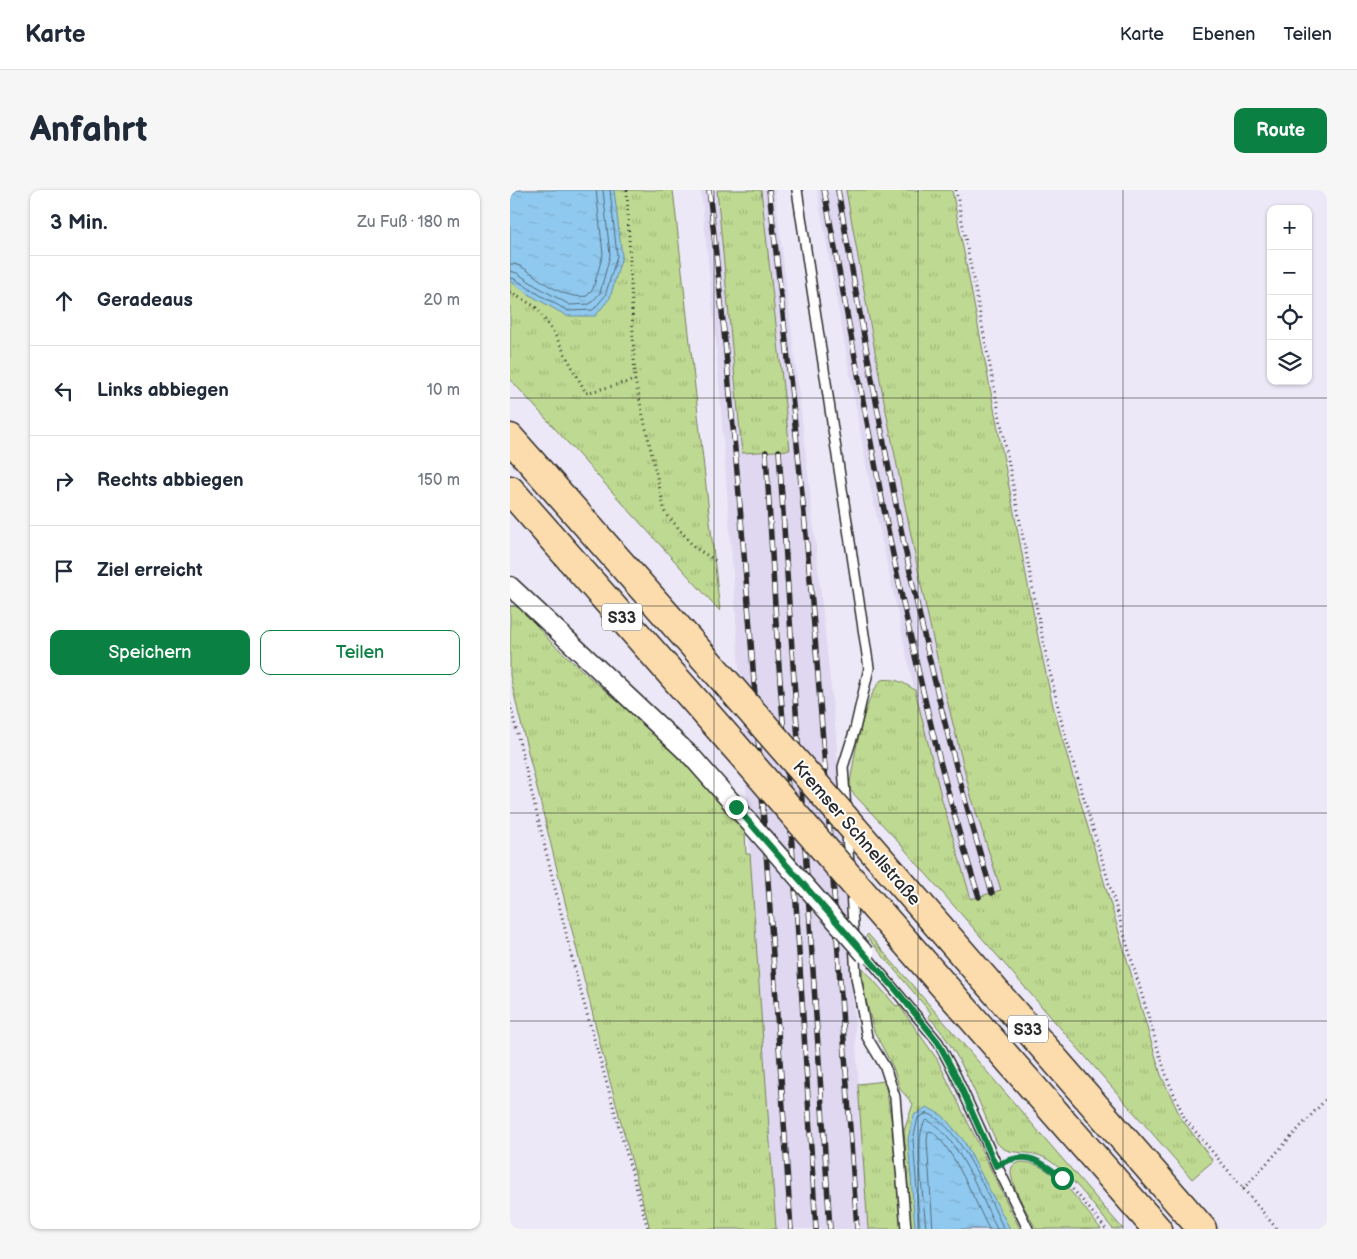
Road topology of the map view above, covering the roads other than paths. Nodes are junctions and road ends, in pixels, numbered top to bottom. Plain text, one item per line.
1 (797, 190) edge
2 (510, 438) edge
3 (510, 490) edge
4 (510, 586) edge
5 (865, 954) joint
6 (906, 1229) edge
7 (1028, 1229) edge
8 (1157, 1229) edge
9 (1202, 1229) edge

1 - 6 lane
2 - 9 highway, Kremser Schnellstraße / S33, bridge
3 - 8 highway, Kremser Schnellstraße / S33, bridge
4 - 5 street, bridge
5 - 7 lane

